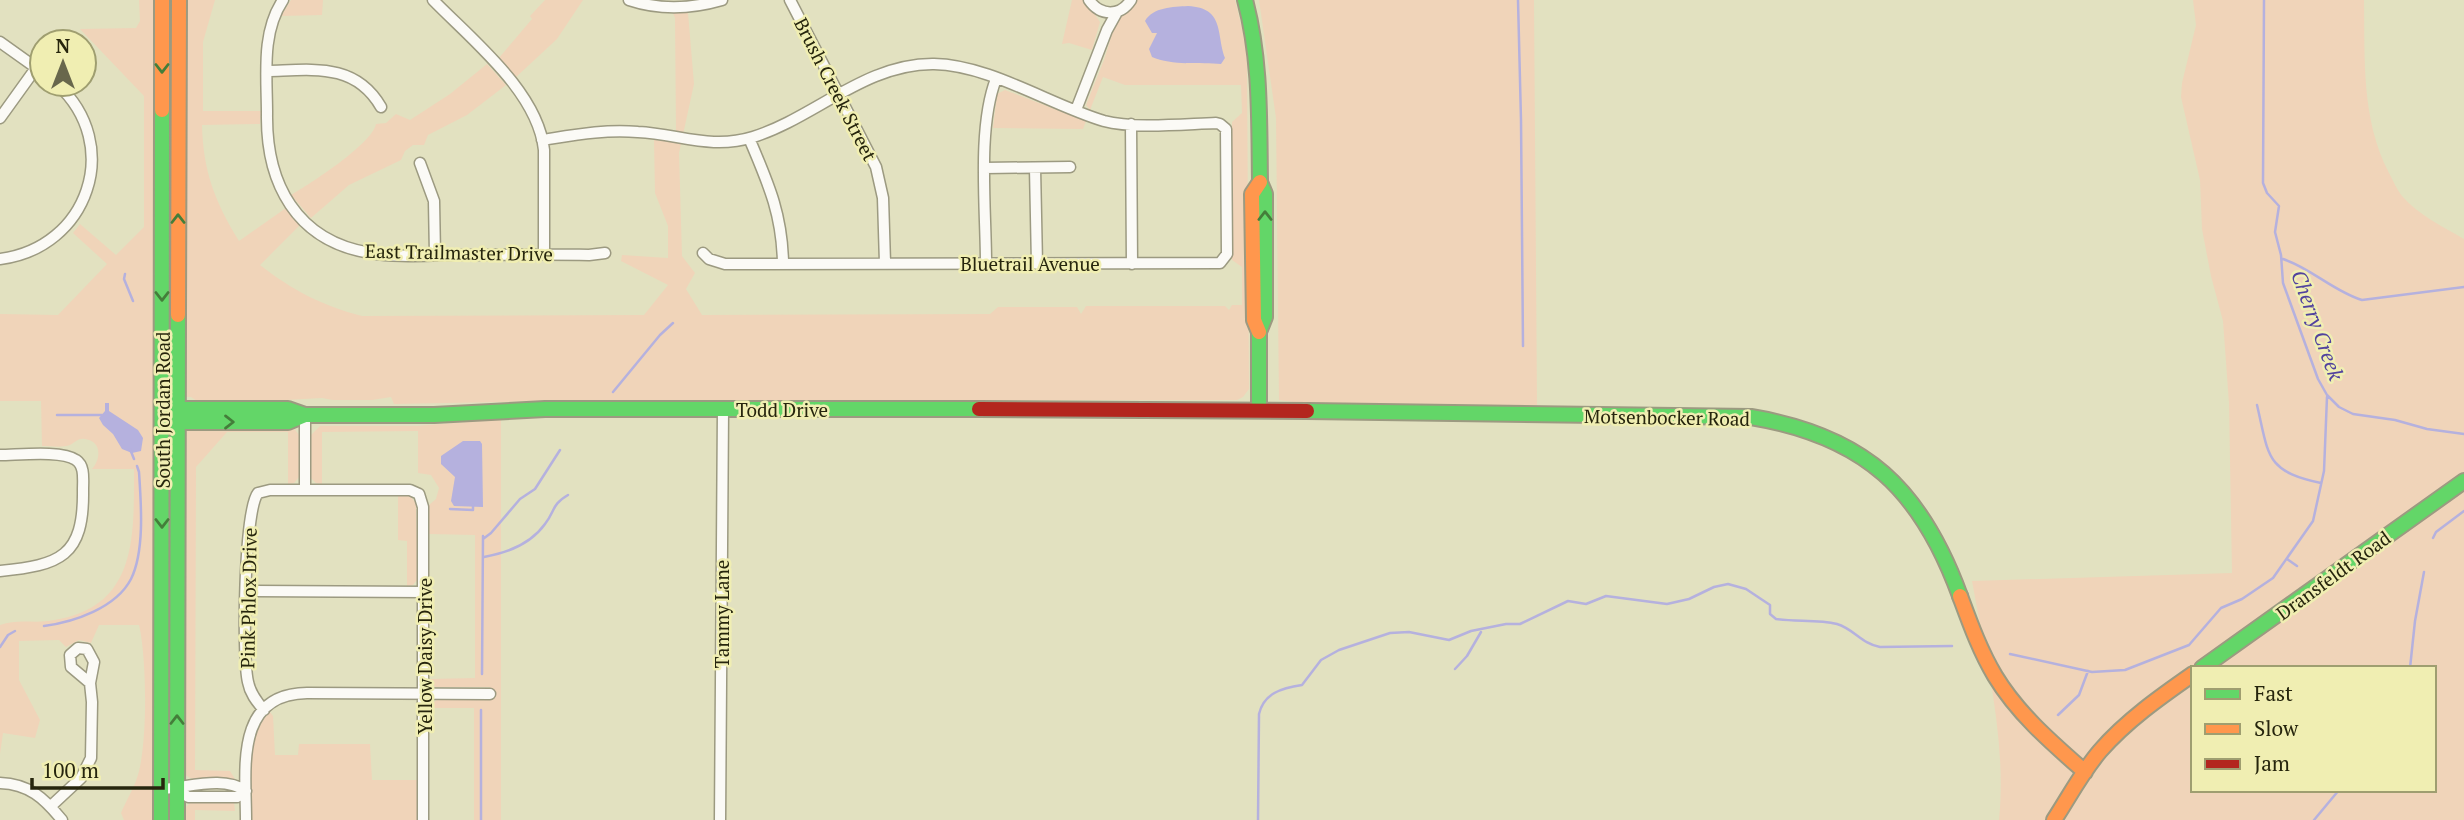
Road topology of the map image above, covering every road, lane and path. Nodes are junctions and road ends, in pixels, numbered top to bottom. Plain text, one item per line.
1 (162, 0) edge
2 (178, 0) edge
3 (283, 0) edge
4 (433, 0) edge
5 (629, 0) edge
6 (722, 0) edge
7 (790, 0) edge
8 (1089, 0) edge
9 (1131, 0) edge
10 (1245, 0) edge
11 (1098, 10) junction
12 (1117, 12) junction
13 (1107, 30) junction
14 (0, 42) edge
15 (28, 62) edge
16 (267, 71) junction
17 (996, 79) junction
18 (28, 84) edge
19 (839, 94) junction
20 (69, 98) edge
21 (381, 107) dead end
22 (1076, 110) junction
23 (0, 118) edge
24 (1131, 124) junction
25 (749, 138) junction
26 (542, 140) junction
27 (420, 163) dead end
28 (1070, 167) dead end
29 (985, 168) junction
30 (1035, 168) junction
31 (605, 253) dead end
32 (703, 253) dead end
33 (544, 254) junction
34 (435, 255) junction
35 (0, 259) edge
36 (783, 263) junction
37 (885, 263) junction
38 (986, 263) junction
39 (1037, 264) junction
40 (1132, 264) junction
41 (723, 409) junction
42 (1259, 410) junction
43 (162, 415) junction
44 (305, 415) junction
45 (178, 416) junction
46 (0, 455) edge
47 (2464, 481) edge
48 (305, 490) junction
49 (0, 571) edge
50 (247, 591) junction
51 (424, 592) junction
52 (2205, 666) edge
53 (2191, 675) edge
54 (90, 683) dead end
55 (424, 693) junction
56 (490, 694) dead end
57 (264, 710) junction
58 (2085, 772) junction
59 (0, 783) edge
60 (177, 788) junction
61 (162, 789) junction
62 (246, 791) junction
63 (51, 806) junction
64 (62, 820) edge
65 (161, 820) edge
66 (177, 820) edge
67 (246, 820) edge
68 (424, 820) edge
69 (720, 820) edge
70 (2054, 820) edge

1 -> 43 main road, South Jordan Road
45 -> 2 main road, South Jordan Road
3 - 16 street, East Trailmaster Drive
4 - 26 street
5 - 6 street
7 - 19 street, Brush Creek Street
8 - 11 street
9 - 12 street
10 - 42 main road
11 - 12 street
11 - 13 street
12 - 13 street
13 - 22 street
14 - 15 street
16 - 21 street
16 - 34 street, East Trailmaster Drive
17 - 19 street
17 - 22 street
17 - 29 street
18 - 23 street
19 - 25 street
19 - 37 street, Brush Creek Street
20 - 35 street
22 - 24 street
24 - 40 street
24 - 40 street, Bluetrail Avenue
25 - 26 street
25 - 36 street
26 - 33 street
27 - 34 street
28 - 30 street
29 - 30 street
29 - 38 street
30 - 39 street
31 - 33 street, East Trailmaster Drive
32 - 36 street, Bluetrail Avenue
33 - 34 street, East Trailmaster Drive
36 - 37 street, Bluetrail Avenue
37 - 38 street, Bluetrail Avenue
38 - 39 street, Bluetrail Avenue
39 - 40 street, Bluetrail Avenue
41 - 42 main road, Todd Drive
41 - 44 main road, Todd Drive
41 - 69 street, Tammy Lane
42 - 58 main road, Motsenbocker Road
43 - 45 main road, Todd Drive
43 -> 61 main road, South Jordan Road
44 - 45 main road, Todd Drive
44 - 48 street
60 -> 45 main road, South Jordan Road
46 - 49 street
47 - 52 main road, Dransfeldt Road
48 - 50 street, Pink Phlox Drive
48 - 51 street, Yellow Daisy Drive
50 - 51 street
50 - 57 street, Pink Phlox Drive
51 - 55 street, Yellow Daisy Drive
53 - 58 main road
54 - 63 street
55 - 56 street
55 - 57 street
55 - 68 street, Yellow Daisy Drive
57 - 62 street
58 - 70 main road
59 - 63 street
60 - 61 street
60 - 62 street
60 - 66 main road, South Jordan Road
61 - 65 main road, South Jordan Road
62 - 67 street
63 - 64 street

